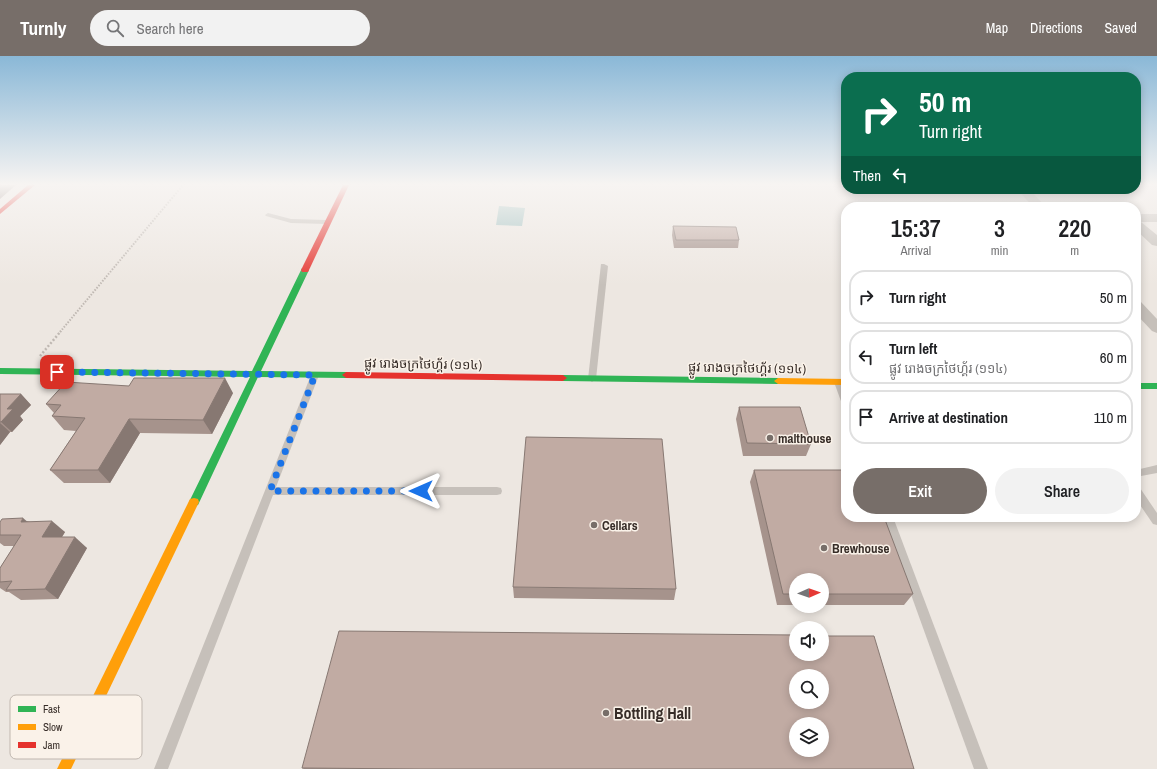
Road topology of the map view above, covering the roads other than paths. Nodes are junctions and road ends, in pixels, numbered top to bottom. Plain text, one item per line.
1 (281, 218) edge
2 (329, 218) edge
3 (327, 222) junction
4 (1141, 228) edge
5 (1157, 242) edge
6 (604, 266) dead end
7 (1141, 310) edge
8 (1157, 328) edge
9 (0, 371) edge
10 (256, 374) junction
11 (315, 375) junction
12 (592, 379) junction
13 (841, 382) edge
14 (1141, 386) edge
15 (1157, 386) edge
16 (1157, 469) edge
17 (1141, 472) edge
18 (270, 491) junction
19 (497, 491) dead end
20 (1141, 498) edge
21 (1157, 521) edge
22 (890, 522) edge
23 (100, 695) edge
24 (69, 759) edge
25 (64, 769) edge
26 (161, 769) edge
27 (981, 769) edge

1 - 3 lane
2 - 3 main road
3 - 10 main road
4 - 5 street
6 - 12 lane
7 - 8 street
9 - 10 main road, ផ្លូវ រោងចក្រថៃហ្គ័រ (១១៤)
10 - 11 main road, ផ្លូវ រោងចក្រថៃហ្គ័រ (១១៤)
10 - 23 main road
11 - 12 main road, ផ្លូវ រោងចក្រថៃហ្គ័រ (១១៤)
11 - 18 lane
12 - 13 main road, ផ្លូវ រោងចក្រថៃហ្គ័រ (១១៤)
14 - 15 main road
16 - 17 lane
18 - 19 lane
18 - 26 lane
20 - 21 lane
22 - 27 lane
24 - 25 main road

